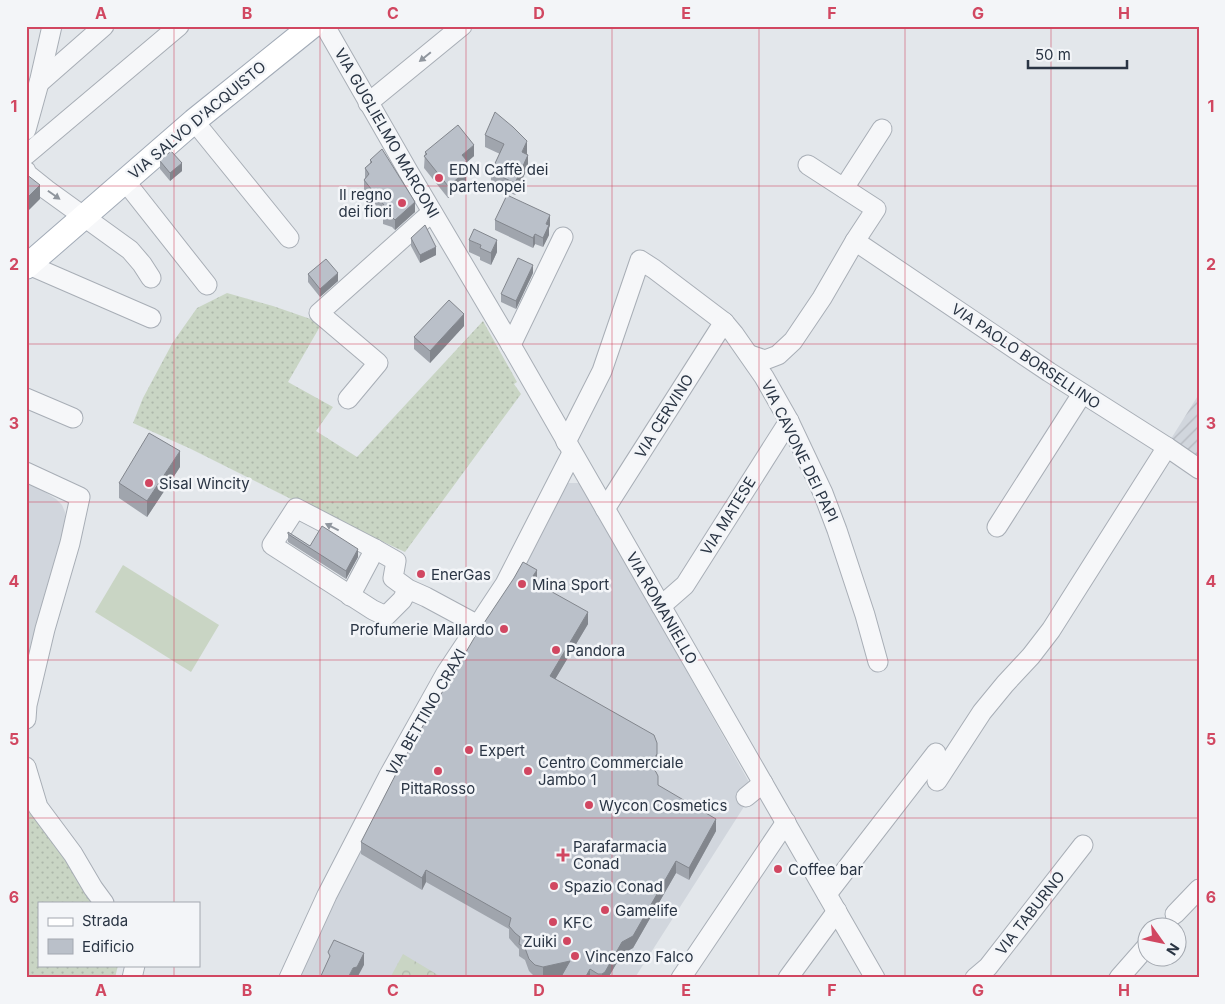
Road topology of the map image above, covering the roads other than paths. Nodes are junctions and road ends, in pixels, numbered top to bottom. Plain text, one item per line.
1 (52, 26) edge
2 (104, 26) edge
3 (179, 26) edge
4 (312, 26) edge
5 (325, 26) edge
6 (462, 26) edge
7 (39, 83) junction
8 (368, 103) junction
9 (194, 121) junction
10 (882, 129) dead end
11 (26, 130) edge
12 (26, 155) edge
13 (808, 166) dead end
14 (26, 171) edge
15 (125, 181) junction
16 (844, 188) junction
17 (432, 212) junction
18 (84, 216) junction
19 (563, 237) dead end
20 (289, 238) dead end
21 (448, 239) joint
22 (855, 241) junction
23 (640, 260) joint
24 (27, 265) edge
25 (151, 278) dead end
26 (207, 285) dead end
27 (151, 318) dead end
28 (724, 322) junction
29 (512, 345) junction
30 (750, 355) junction
31 (1082, 394) junction
32 (26, 398) edge
33 (348, 399) dead end
34 (73, 418) dead end
35 (789, 421) junction
36 (569, 447) junction
37 (1168, 447) junction
38 (1199, 469) edge
39 (26, 472) edge
40 (605, 510) junction
41 (997, 527) dead end
42 (376, 549) junction
43 (408, 589) junction
44 (350, 596) junction
45 (661, 606) junction
46 (478, 625) junction
47 (878, 662) dead end
48 (26, 719) edge
49 (936, 753) dead end
50 (26, 767) edge
51 (937, 781) dead end
52 (763, 783) junction
53 (746, 797) dead end
54 (786, 822) junction
55 (1083, 845) dead end
56 (1199, 890) edge
57 (827, 894) junction
58 (103, 902) edge
59 (837, 911) junction
60 (1174, 916) edge
61 (1138, 956) edge
62 (289, 978) edge
63 (681, 978) edge
64 (788, 978) edge
65 (875, 978) edge
66 (975, 978) edge
67 (1119, 978) edge

1 - 7 street
2 - 7 street
3 - 12 street
4 - 9 main road, VIA SALVO D'ACQUISTO
5 - 8 street, VIA GUGLIELMO MARCONI
6 -> 8 street
7 - 11 street
8 - 17 street, VIA GUGLIELMO MARCONI
9 - 15 main road, VIA SALVO D'ACQUISTO
9 - 20 street
10 - 16 street
13 - 16 street
14 -> 18 street
15 - 18 main road, VIA SALVO D'ACQUISTO
15 - 26 street
16 - 22 street
17 - 21 street, VIA GUGLIELMO MARCONI
17 - 33 street
18 - 24 main road, VIA SALVO D'ACQUISTO
18 - 25 street
19 - 29 street
21 - 29 street, VIA ROMANIELLO
22 - 30 street
22 - 31 street, VIA PAOLO BORSELLINO
23 - 28 street, VIA CAVONE DEI PAPI
23 - 36 street, VIA BETTINO CRAXI
24 - 27 street
28 - 30 street, VIA CAVONE DEI PAPI
28 - 40 street, VIA CERVINO
29 - 36 street, VIA ROMANIELLO
30 - 35 street, VIA CAVONE DEI PAPI
31 - 37 street, VIA PAOLO BORSELLINO
31 - 41 street
32 - 34 street
35 - 45 street, VIA MATESE
35 - 47 street, VIA CAVONE DEI PAPI
36 - 40 street, VIA ROMANIELLO
36 - 46 street, VIA BETTINO CRAXI
37 - 38 street, VIA PAOLO BORSELLINO
37 - 51 street
39 - 48 street
40 - 45 street, VIA ROMANIELLO
42 - 43 street
42 - 44 street
42 -> 44 street
43 - 44 street
43 - 46 street
45 - 52 street, VIA ROMANIELLO
46 - 62 street, VIA BETTINO CRAXI
49 - 57 street
50 - 58 street
52 - 53 street
52 - 54 street, VIA ROMANIELLO
54 - 57 street, VIA ROMANIELLO
54 - 63 street
55 - 66 street, VIA TABURNO
56 - 60 street
57 - 59 street, VIA ROMANIELLO
59 - 64 street
59 - 65 street, VIA ROMANIELLO
61 - 67 street

